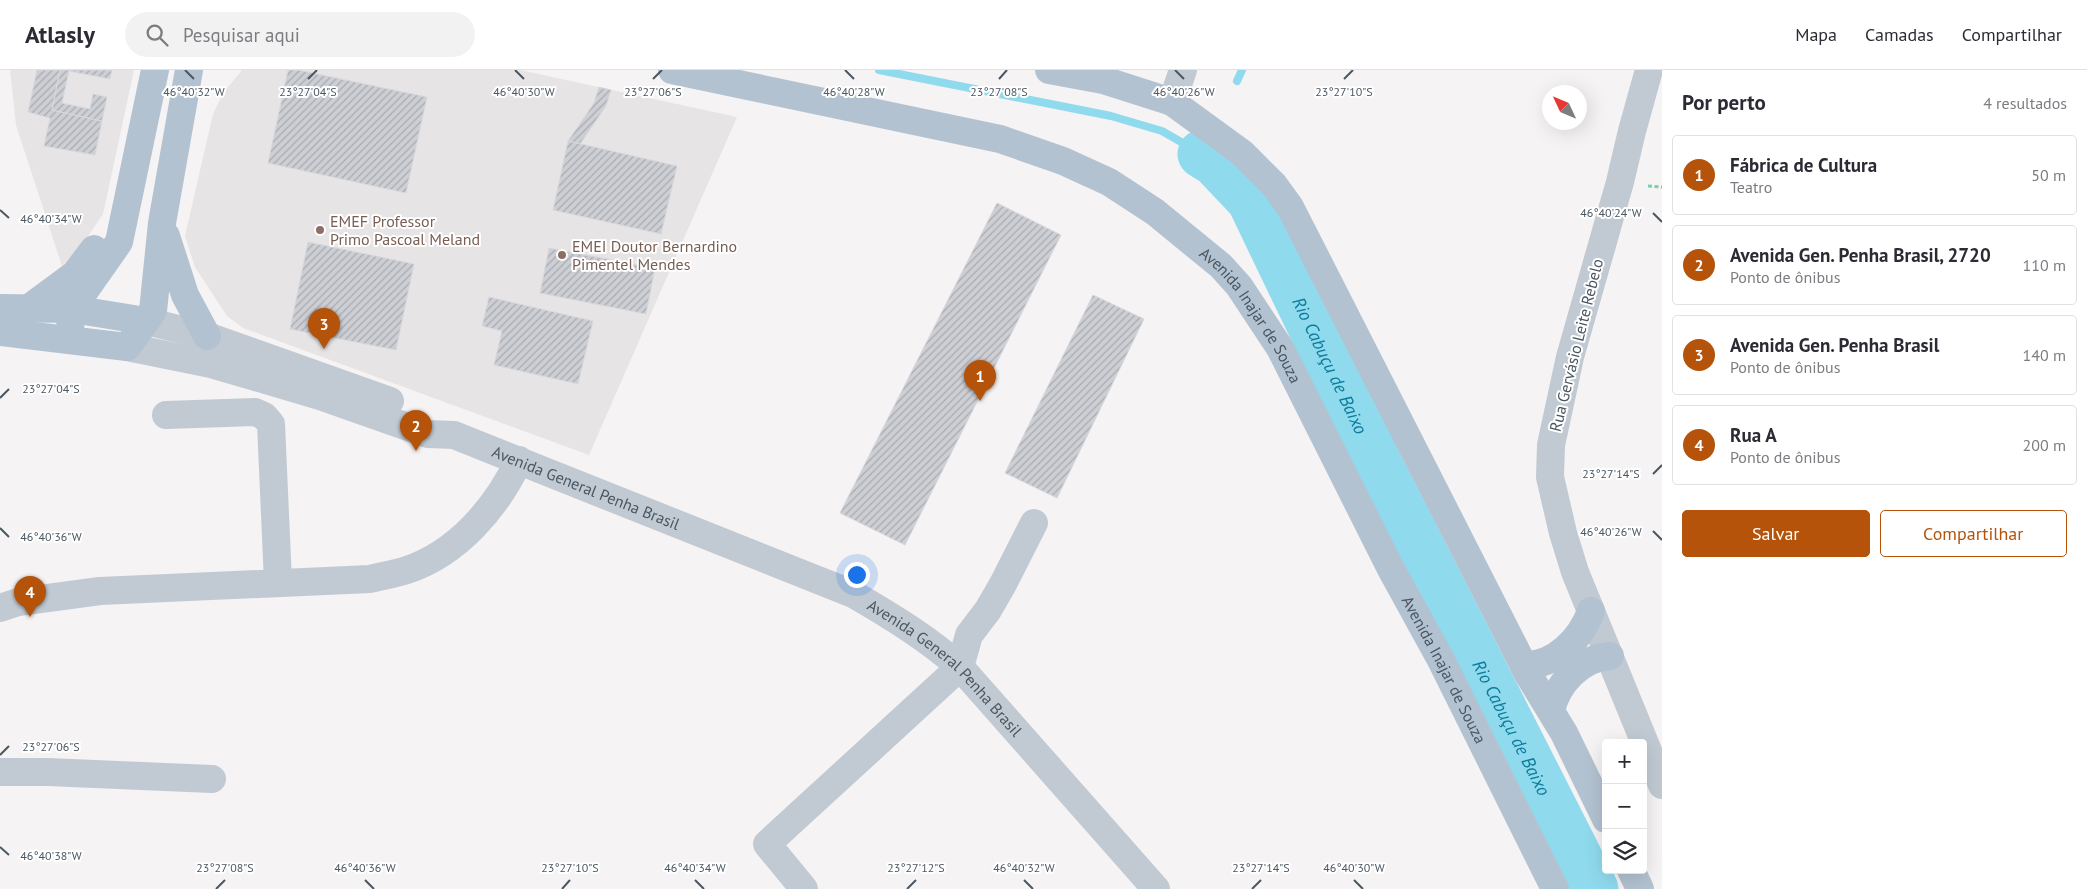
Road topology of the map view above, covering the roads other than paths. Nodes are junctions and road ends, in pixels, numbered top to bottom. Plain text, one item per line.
1 (155, 70) edge
2 (189, 70) edge
3 (208, 70) edge
4 (672, 70) edge
5 (1049, 70) edge
6 (1184, 70) edge
7 (1649, 70) edge
8 (1172, 102) junction
9 (181, 119) junction
10 (125, 208) junction
11 (162, 223) junction
12 (0, 308) edge
13 (29, 308) junction
14 (72, 309) junction
15 (146, 321) junction
16 (0, 332) edge
17 (207, 336) junction
18 (69, 338) junction
19 (126, 347) junction
20 (166, 416) dead end
21 (454, 435) junction
22 (519, 460) junction
23 (1034, 523) dead end
24 (278, 582) junction
25 (6, 600) edge
26 (1591, 611) junction
27 (1610, 656) junction
28 (1524, 665) junction
29 (960, 667) junction
30 (1551, 711) junction
31 (0, 772) edge
32 (212, 779) dead end
33 (1662, 785) edge
34 (1602, 811) edge
35 (1633, 874) edge
36 (804, 889) edge
37 (1156, 889) edge
38 (1555, 889) edge
39 (1640, 889) edge

1 - 10 main road
2 - 9 main road
3 - 9 main road
4 - 38 main road, Avenida Inajar de Souza
5 - 8 main road
6 - 8 street
7 - 26 street, Rua Gervásio Leite Rebelo
8 - 28 main road
9 - 11 main road
10 - 13 main road
10 - 14 main road
11 - 15 main road
11 - 17 main road
12 - 13 main road, Avenida General Penha Brasil
13 - 14 main road, Avenida General Penha Brasil
14 - 15 main road, Avenida General Penha Brasil
14 - 18 main road
15 - 17 street, Avenida General Penha Brasil
15 - 19 main road
16 - 18 main road, Avenida General Penha Brasil
17 - 21 street, Avenida General Penha Brasil
18 - 19 main road, Avenida General Penha Brasil
19 - 21 street, Avenida General Penha Brasil
20 - 24 street
21 - 22 street, Avenida General Penha Brasil
22 - 24 street
22 - 29 street, Avenida General Penha Brasil
23 - 29 street
24 - 25 street
26 - 27 street, Rua Gervásio Leite Rebelo
26 - 28 main road
27 - 30 main road
27 - 33 street, Rua Gervásio Leite Rebelo
28 - 30 main road
29 - 36 street
29 - 37 street, Avenida General Penha Brasil
30 - 34 main road
31 - 32 street
35 - 39 main road

